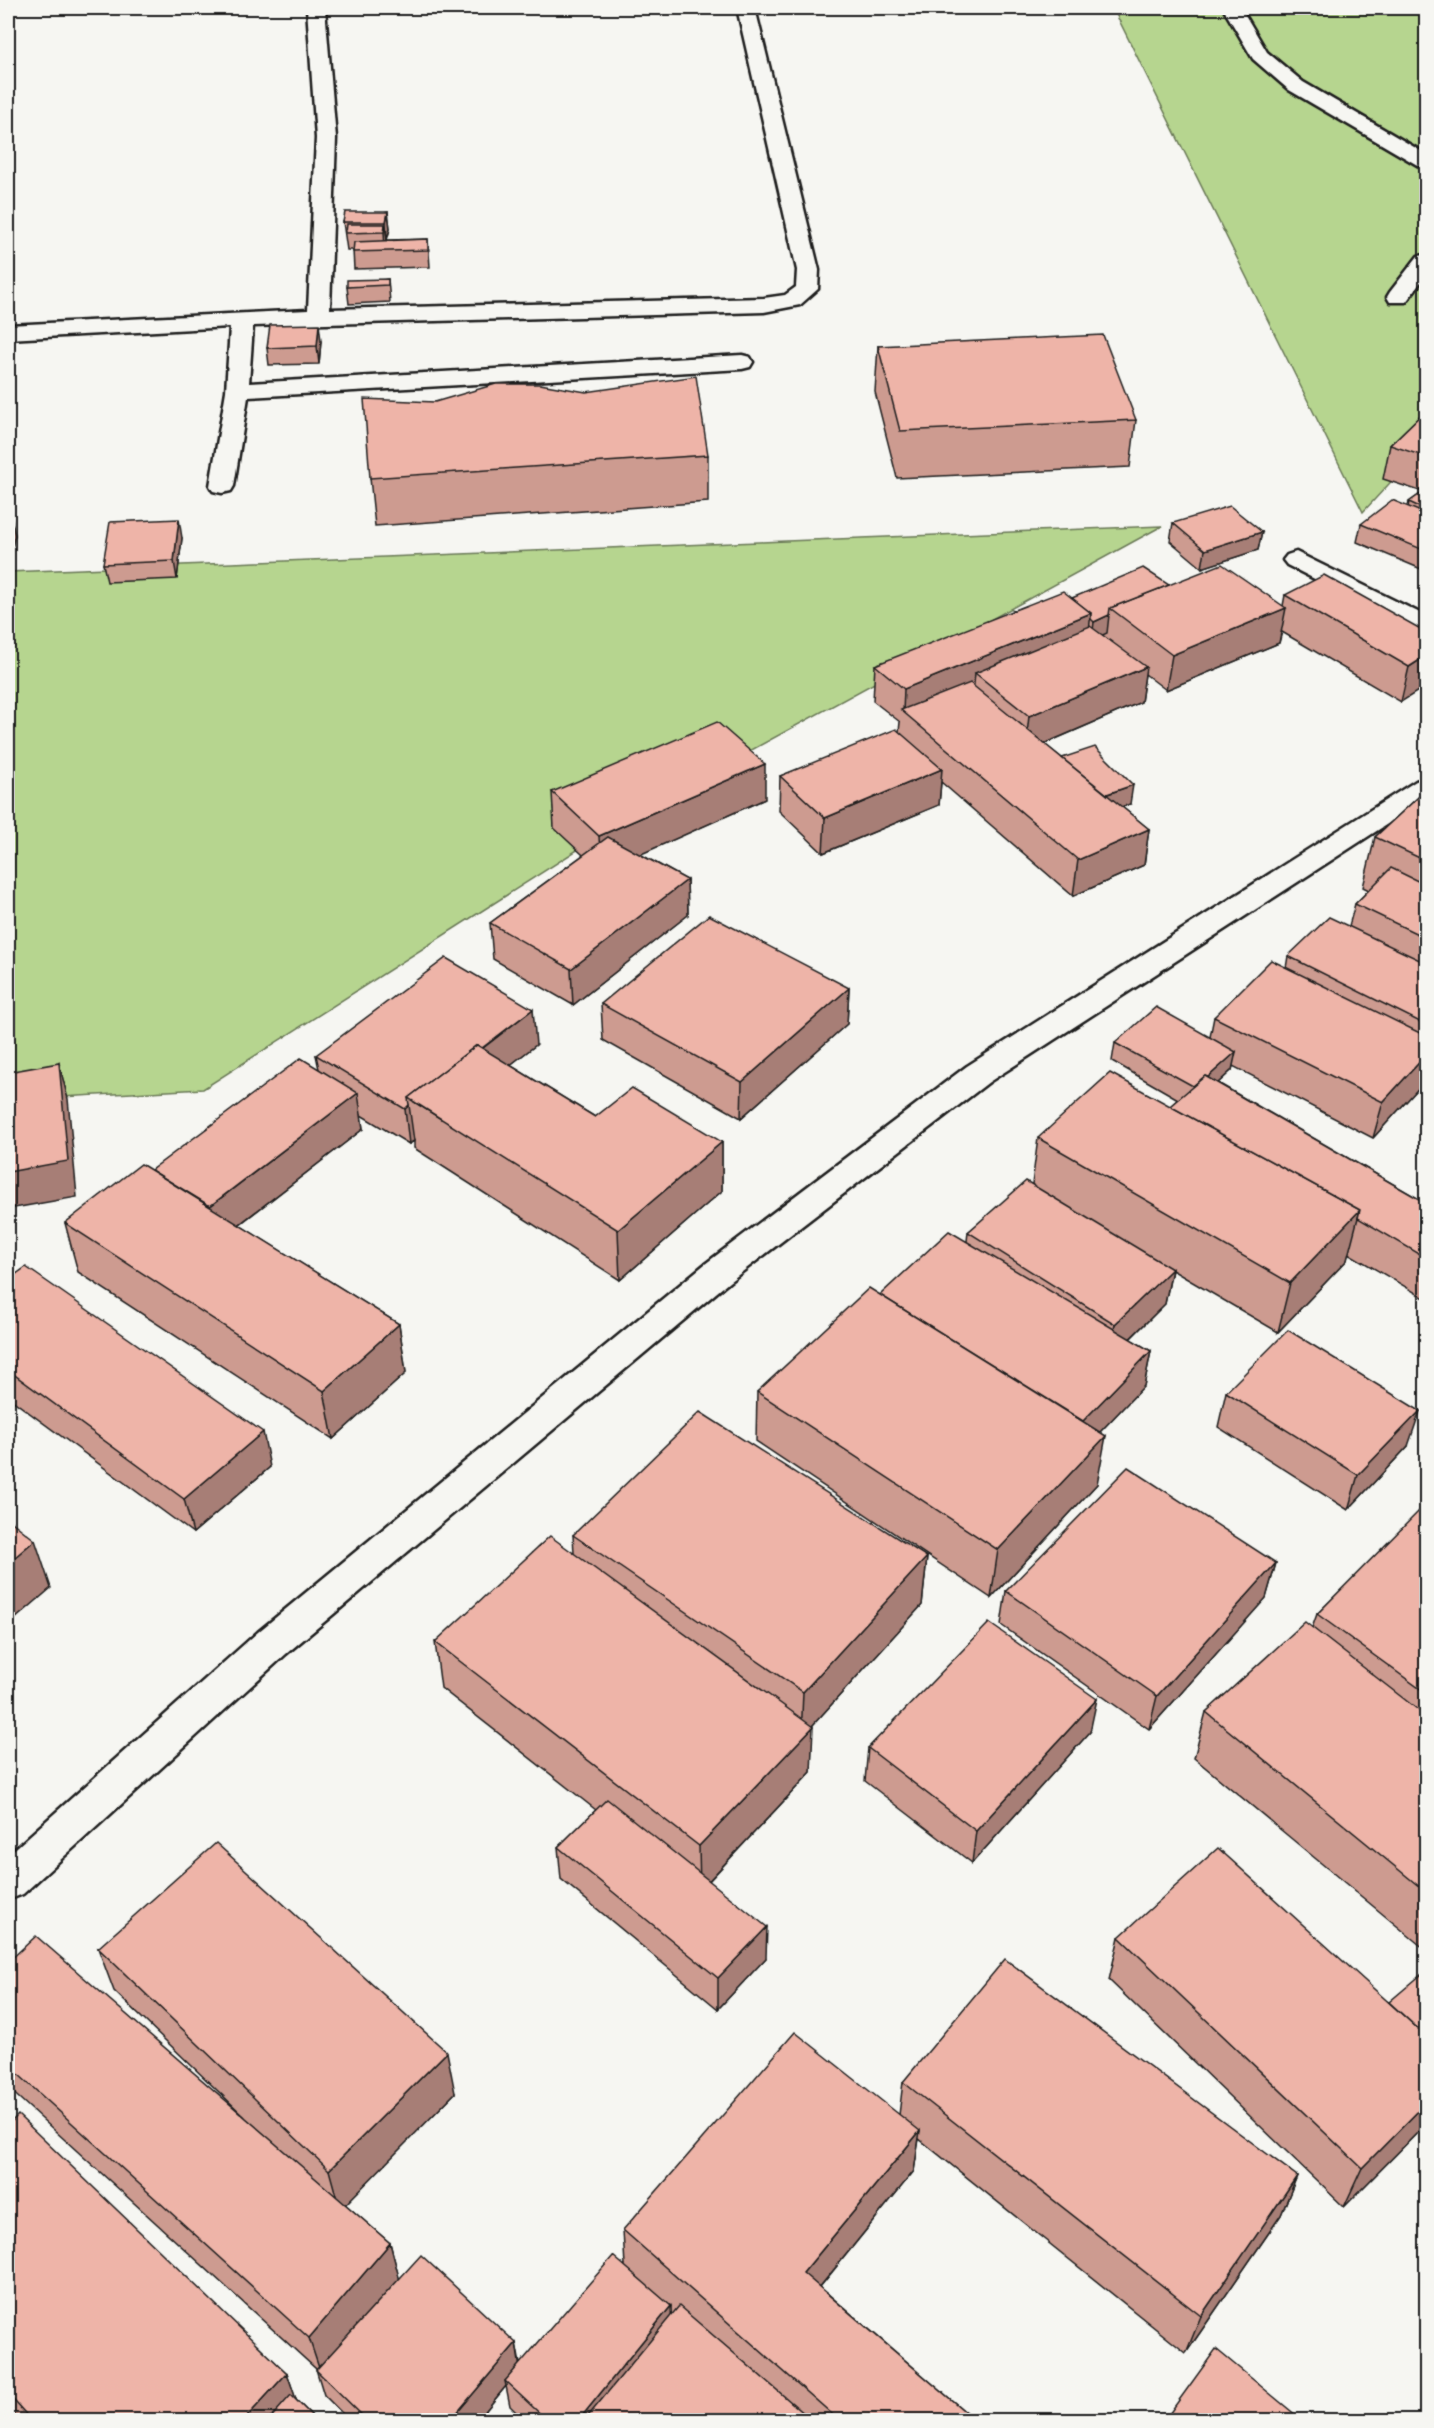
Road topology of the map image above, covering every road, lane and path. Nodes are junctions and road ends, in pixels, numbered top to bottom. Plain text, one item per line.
1 (316, 8) edge
2 (746, 8) edge
3 (1232, 8) edge
4 (1426, 162) edge
5 (1426, 261) edge
6 (1398, 297) dead end
7 (318, 316) junction
8 (242, 319) junction
9 (8, 332) edge
10 (741, 362) dead end
11 (237, 391) junction
12 (222, 486) dead end
13 (1296, 560) dead end
14 (1426, 626) edge
15 (1426, 787) edge
16 (8, 1881) edge

1 - 7 street
2 - 7 street
3 - 4 street
5 - 6 street
7 - 8 street
8 - 9 street
8 - 11 street
10 - 11 street
11 - 12 street
13 - 14 street
15 - 16 street

